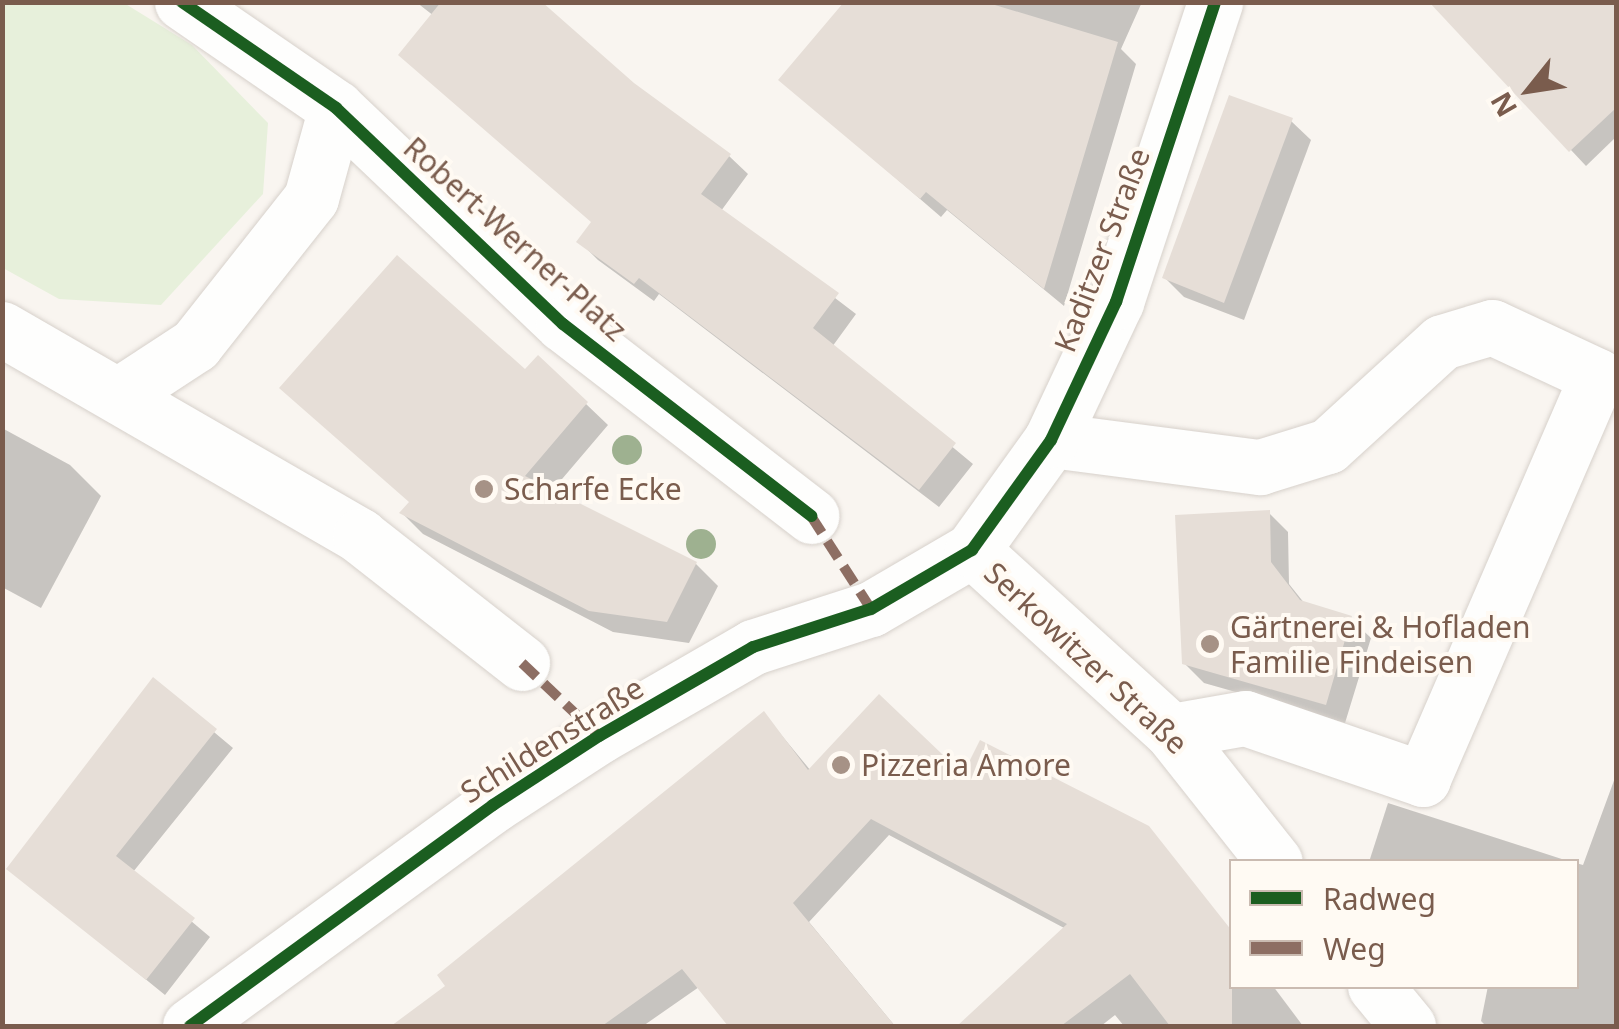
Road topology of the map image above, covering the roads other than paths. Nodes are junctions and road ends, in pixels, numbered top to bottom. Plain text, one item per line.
1 (182, 2) edge
2 (1215, 2) edge
3 (336, 108) junction
4 (2, 329) edge
5 (120, 394) junction
6 (1051, 440) junction
7 (811, 516) dead end
8 (972, 550) junction
9 (522, 663) dead end
10 (1170, 731) junction
11 (1272, 859) edge
12 (1377, 989) edge
13 (190, 1026) edge
14 (1408, 1026) edge

1 - 3 street, Robert-Werner-Platz
2 - 6 street, Kaditzer Straße
3 - 5 street
3 - 7 street, Robert-Werner-Platz
4 - 5 street
5 - 9 street
6 - 8 street, Kaditzer Straße
6 - 10 street
8 - 10 street, Serkowitzer Straße
8 - 13 street, Schildenstraße
10 - 11 street, Serkowitzer Straße
12 - 14 street

